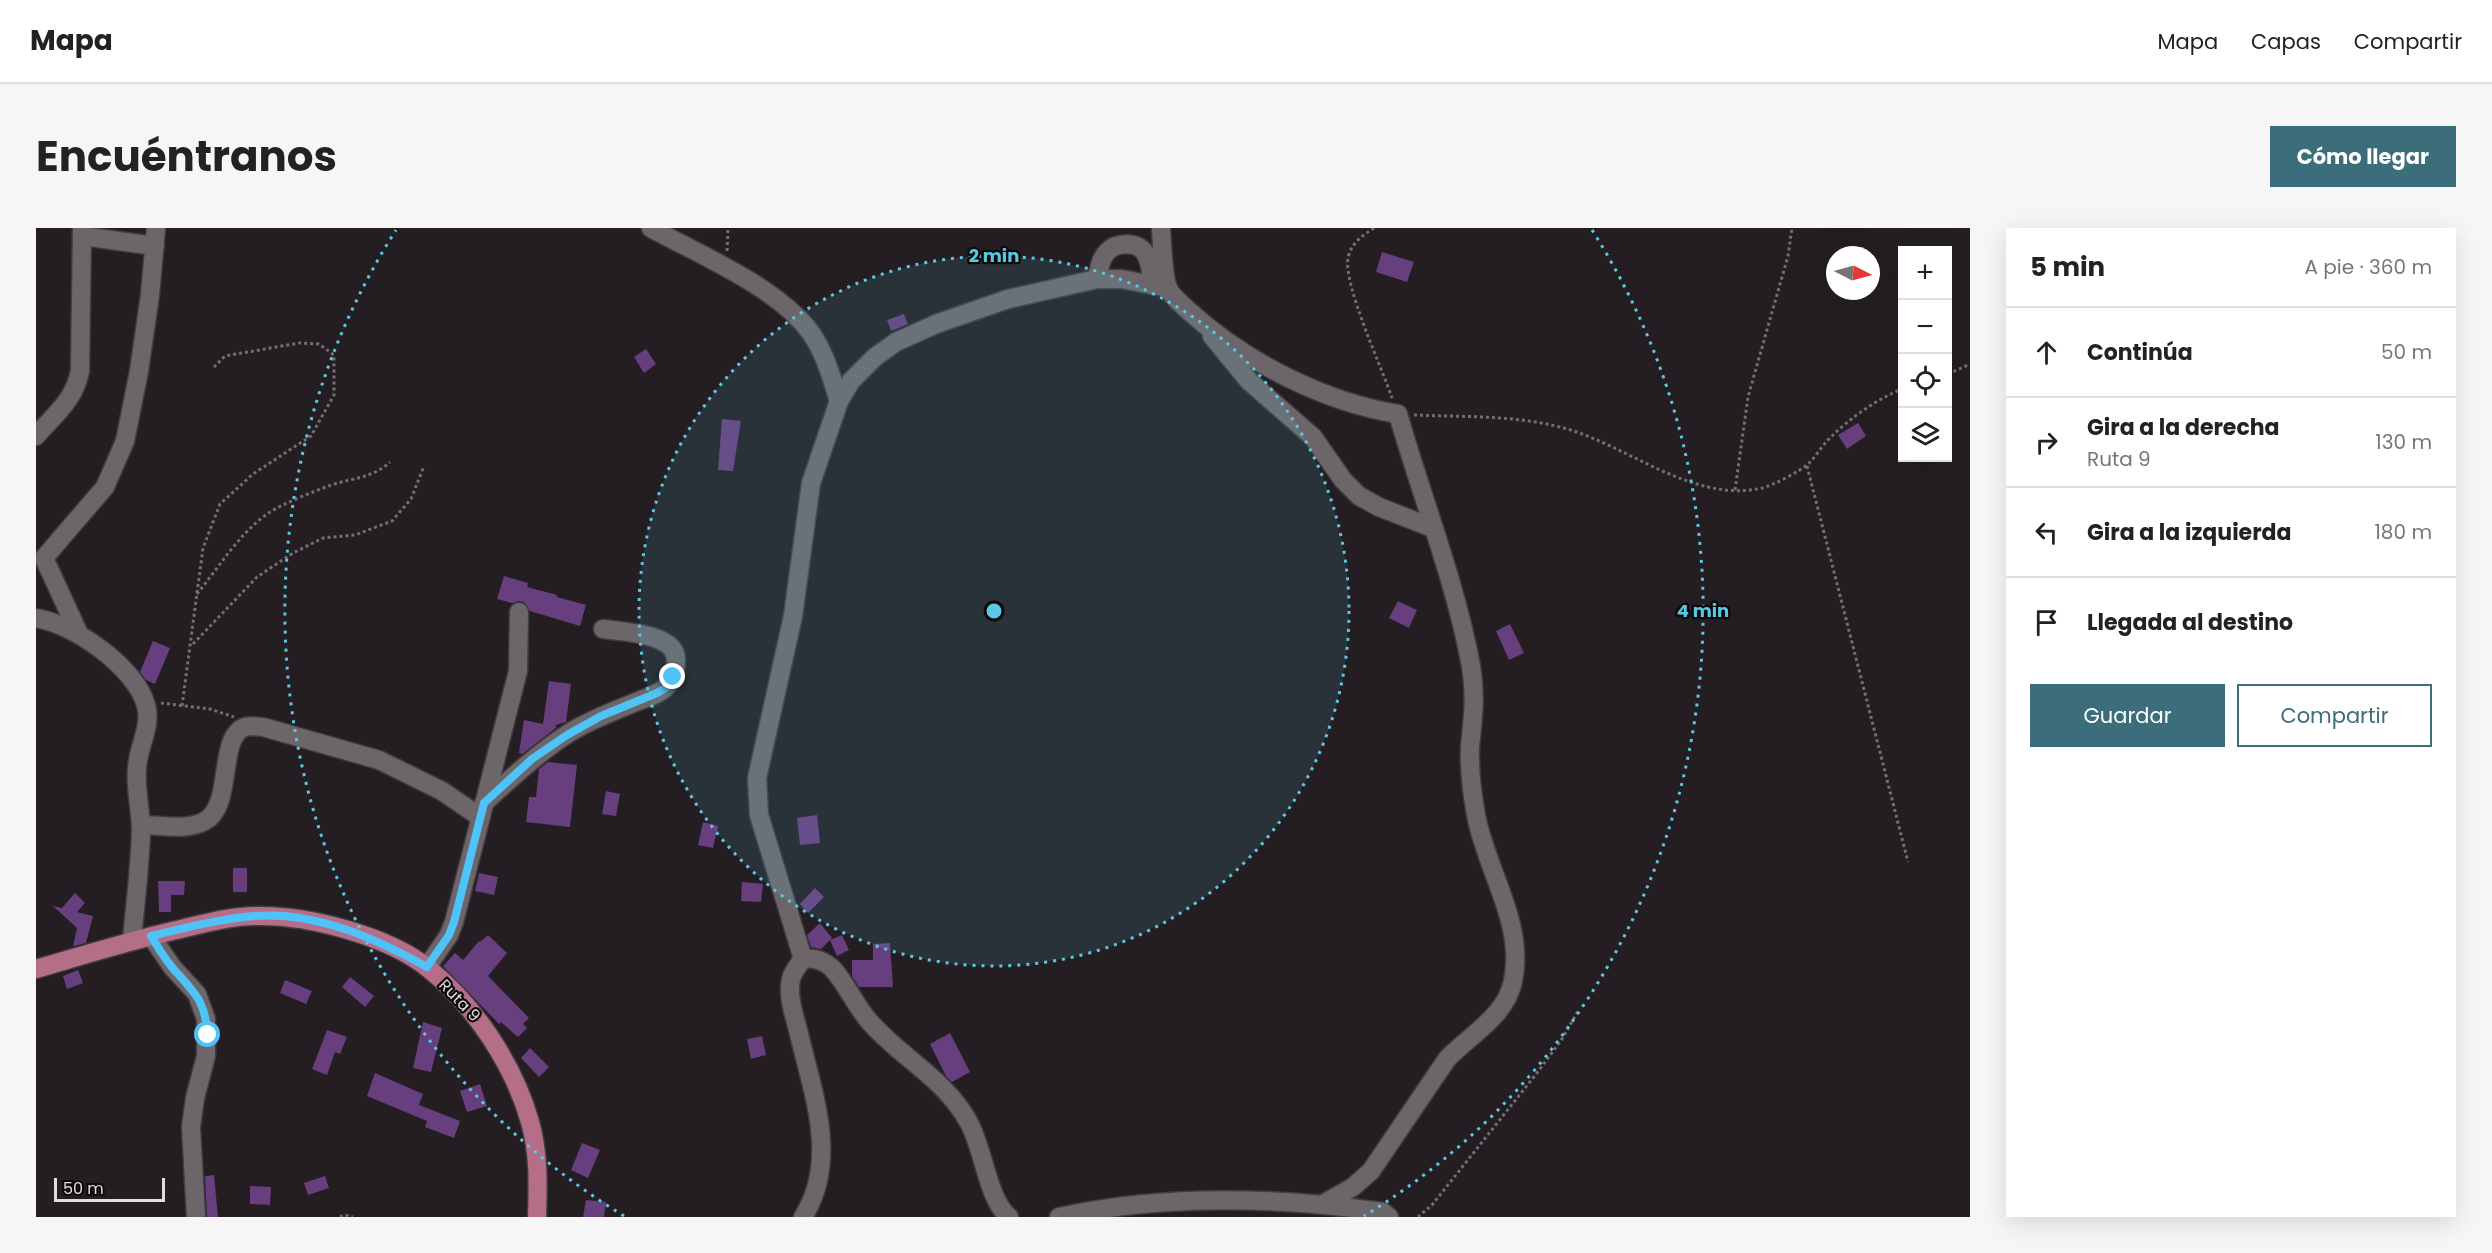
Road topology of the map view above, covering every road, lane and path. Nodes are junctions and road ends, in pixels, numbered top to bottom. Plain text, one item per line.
1 (651, 228) edge
2 (1161, 228) edge
3 (1374, 228) edge
4 (1792, 228) edge
5 (82, 232) edge
6 (156, 237) edge
7 (1097, 279) junction
8 (1160, 286) junction
9 (1202, 323) junction
10 (1970, 364) edge
11 (214, 366) dead end
12 (1952, 372) edge
13 (1898, 391) edge
14 (839, 401) junction
15 (1398, 414) junction
16 (36, 436) edge
17 (390, 462) dead end
18 (424, 466) dead end
19 (1807, 466) junction
20 (1735, 490) junction
21 (1433, 528) junction
22 (40, 551) edge
23 (196, 596) junction
24 (519, 612) dead end
25 (36, 618) edge
26 (603, 629) dead end
27 (79, 634) junction
28 (191, 645) junction
29 (182, 706) junction
30 (147, 710) junction
31 (248, 727) junction
32 (482, 810) junction
33 (141, 825) junction
34 (1908, 862) dead end
35 (151, 936) junction
36 (132, 940) junction
37 (803, 959) junction
38 (427, 967) junction
39 (36, 969) edge
40 (1578, 1011) dead end
41 (1323, 1204) junction
42 (196, 1217) edge
43 (340, 1217) edge
44 (353, 1217) edge
45 (537, 1217) edge
46 (803, 1217) edge
47 (1009, 1217) edge
48 (1059, 1217) edge
49 (1389, 1217) edge
50 (1418, 1217) edge

1 - 14 street
2 - 8 street
3 - 15 path
4 - 20 path
5 - 6 street
5 - 16 street
6 - 22 street
7 - 8 street
7 - 8 street
7 - 14 street
8 - 9 street
9 - 15 street
9 - 21 street
10 - 12 path
11 - 23 path
13 - 19 path
14 - 37 street
15 - 20 path
15 - 21 street
17 - 23 path
18 - 28 path
19 - 20 path
19 - 34 path
21 - 41 street
22 - 27 street
23 - 28 path
24 - 32 street
25 - 27 street
26 - 32 street
27 - 30 street
28 - 29 path
29 - 30 path
29 - 31 path
30 - 33 street
31 - 32 street
31 - 33 street
32 - 38 street
33 - 36 street
35 - 36 main road, Ruta 9
35 - 38 main road, Ruta 9
35 - 42 street
36 - 39 main road, Ruta 9
37 - 46 street
37 - 47 street
38 - 45 main road, Ruta 9
40 - 50 path
41 - 48 street
41 - 49 street
43 - 44 path

